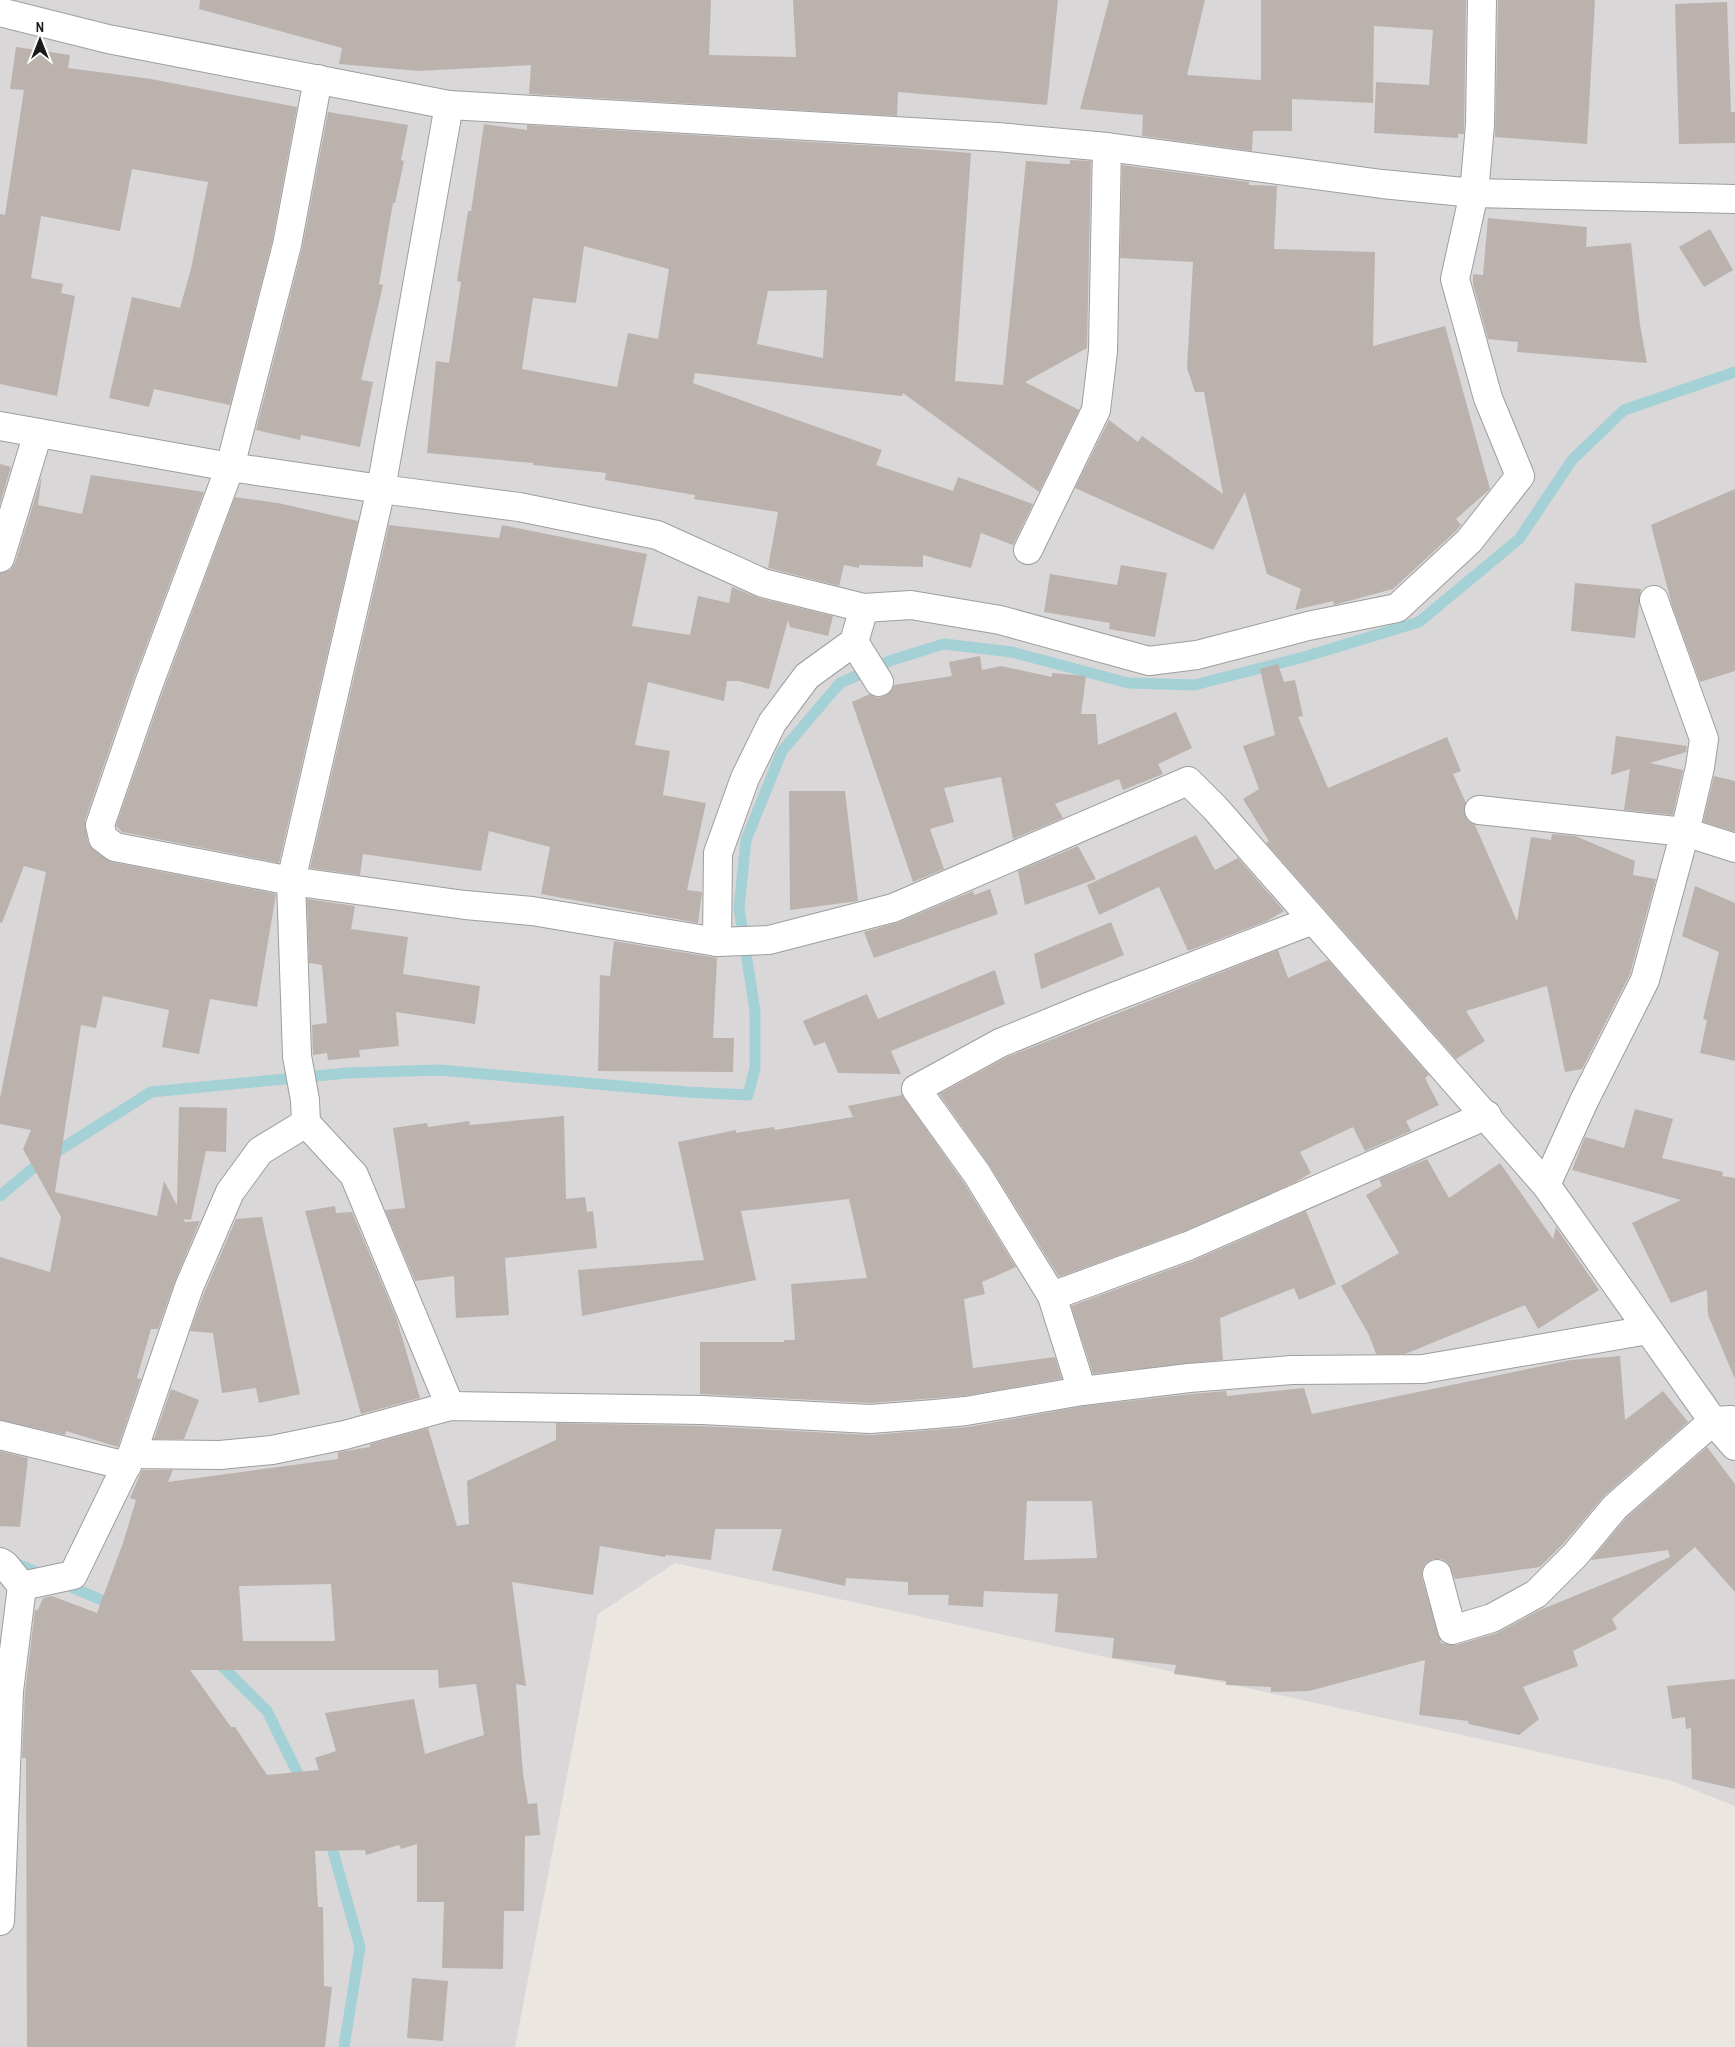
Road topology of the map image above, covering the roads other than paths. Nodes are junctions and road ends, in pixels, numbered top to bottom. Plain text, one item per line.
1 (1482, 0) edge
2 (16, 10) edge
3 (318, 79) junction
4 (449, 105) junction
5 (1107, 147) junction
6 (1474, 193) junction
7 (1735, 199) edge
8 (0, 426) edge
9 (38, 433) junction
10 (230, 466) junction
11 (381, 489) junction
12 (1028, 550) dead end
13 (0, 558) edge
14 (1654, 600) dead end
15 (864, 608) junction
16 (854, 642) junction
17 (879, 682) dead end
18 (1479, 810) dead end
19 (1685, 832) junction
20 (1735, 848) edge
21 (291, 881) junction
22 (1313, 920) junction
23 (716, 942) junction
24 (305, 1112) junction
25 (1487, 1115) junction
26 (1546, 1185) junction
27 (1052, 1296) junction
28 (1648, 1330) junction
29 (1082, 1391) junction
30 (450, 1406) junction
31 (1724, 1420) edge
32 (0, 1435) edge
33 (1735, 1446) edge
34 (129, 1460) junction
35 (0, 1562) edge
36 (1437, 1574) dead end
37 (14, 1596) edge
38 (4, 1691) edge
39 (0, 1921) edge

1 - 6 street
2 - 3 street
3 - 4 street
3 - 10 street
4 - 5 street
4 - 11 street
5 - 6 street
5 - 12 street
6 - 7 street
6 - 15 street
8 - 9 street
9 - 10 street
9 - 13 street
10 - 11 street
10 - 21 street
11 - 15 street
11 - 21 street
14 - 19 street
15 - 16 street
16 - 17 street
16 - 23 street
18 - 19 street
19 - 20 street
19 - 26 street
21 - 23 street
21 - 24 street
22 - 23 street
22 - 25 street
22 - 27 street
24 - 30 street
24 - 34 street
25 - 26 street
25 - 27 street
26 - 28 street
27 - 29 street
28 - 29 street
28 - 31 street
29 - 30 street
30 - 34 street
31 - 33 street
31 - 36 street
32 - 34 street
34 - 37 street
35 - 37 street
37 - 38 street
38 - 39 street

